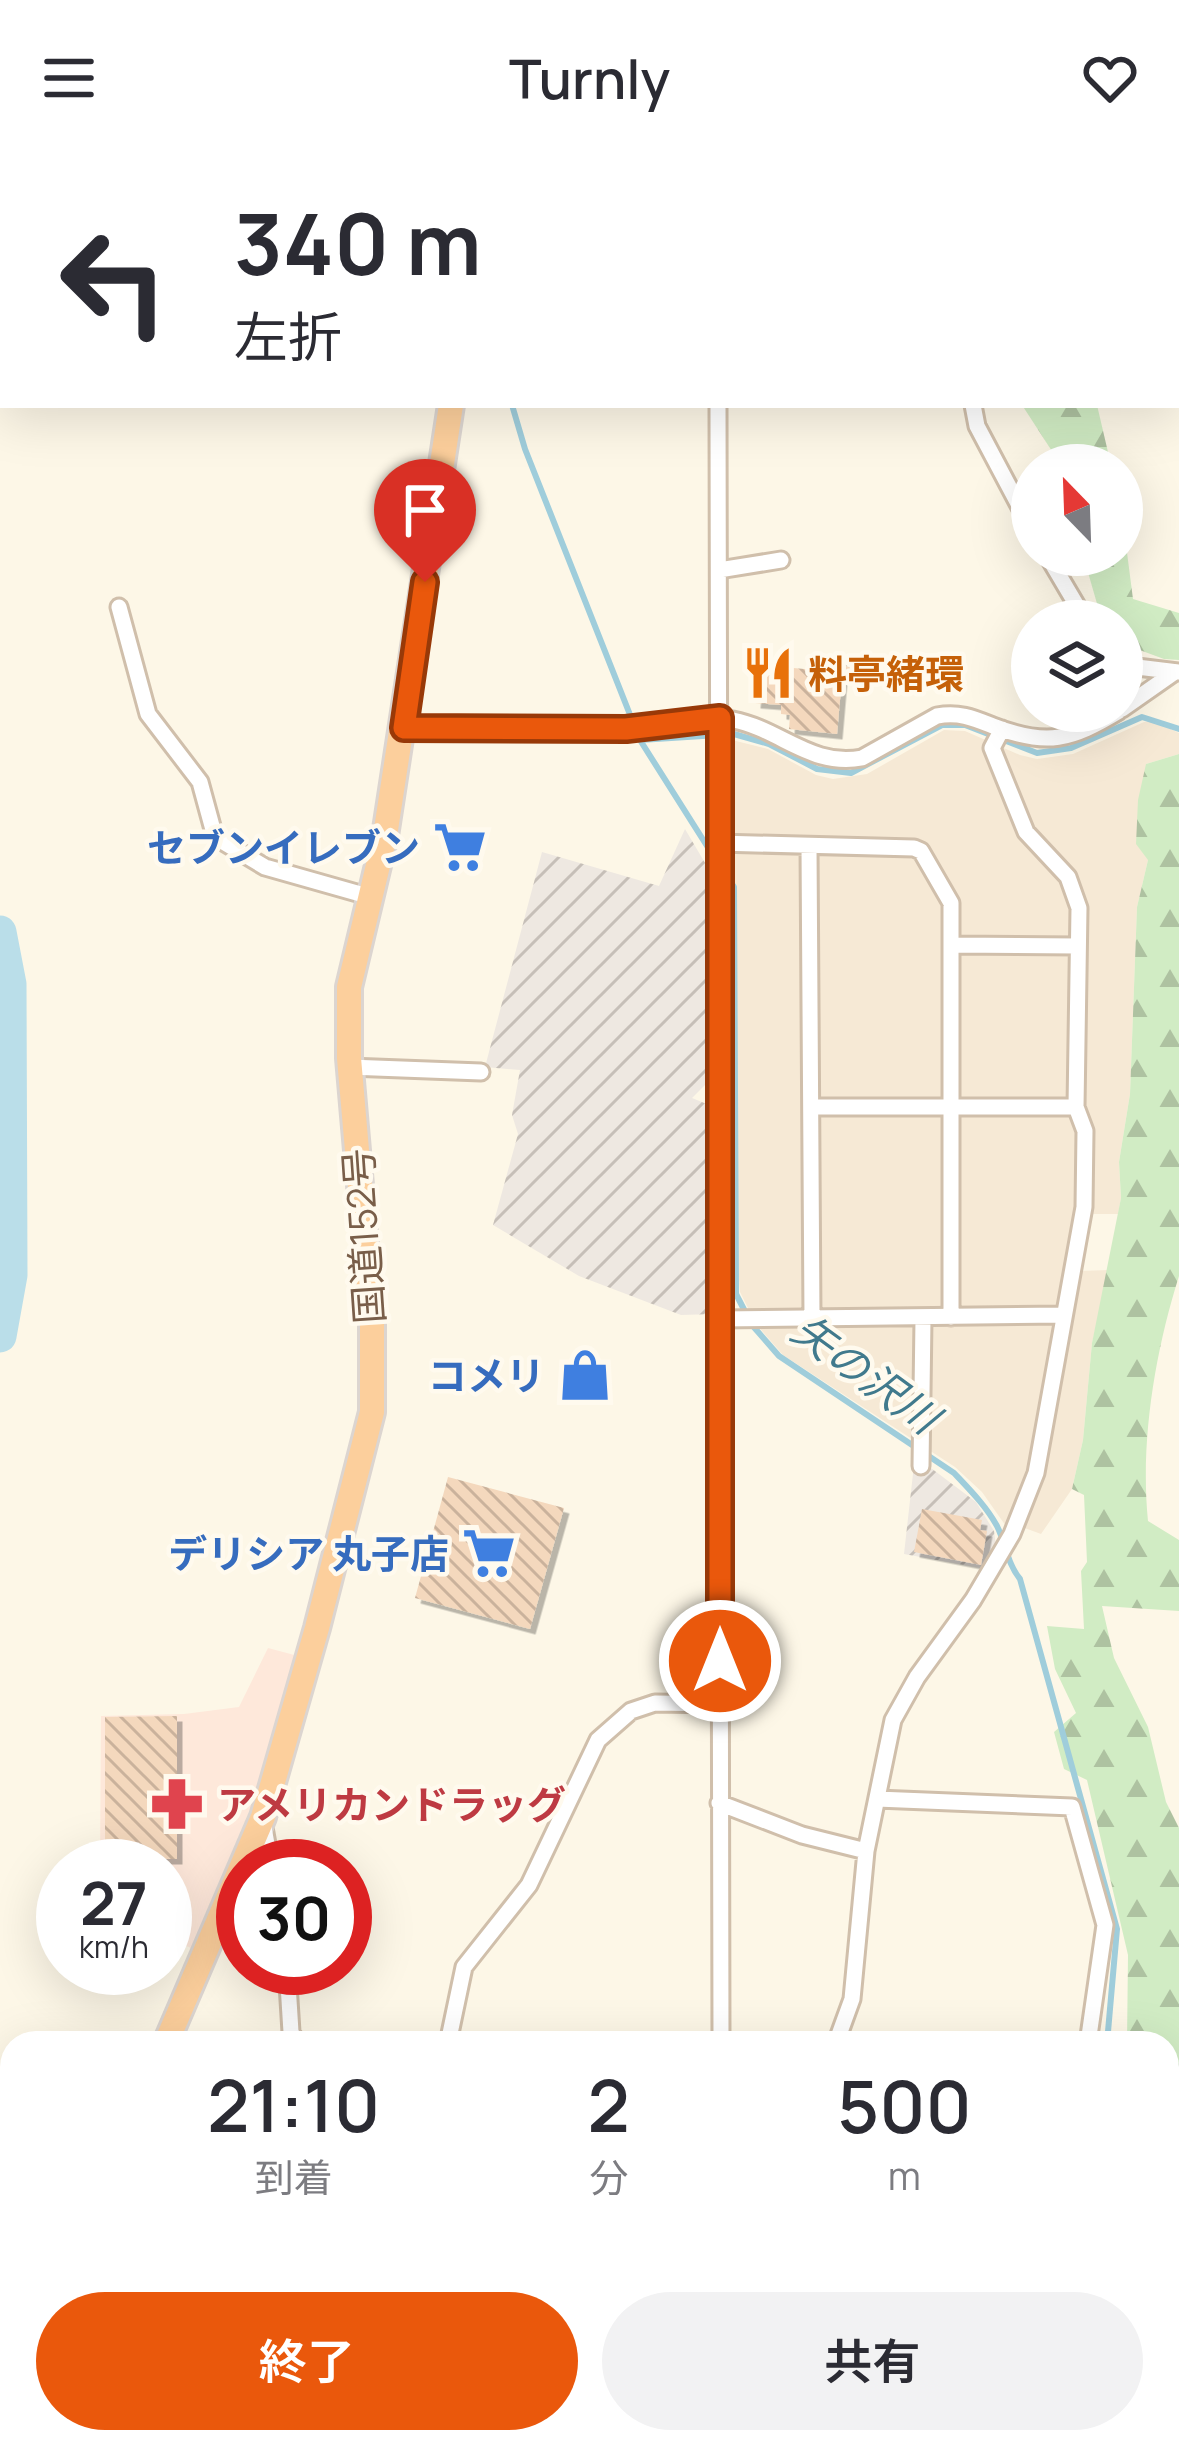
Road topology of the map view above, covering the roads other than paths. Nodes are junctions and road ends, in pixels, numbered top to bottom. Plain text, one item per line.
1 (451, 408) edge
2 (718, 408) edge
3 (974, 408) edge
4 (1011, 490) edge
5 (781, 560) dead end
6 (719, 570) junction
7 (119, 607) dead end
8 (1143, 669) edge
9 (1177, 672) edge
10 (1143, 695) edge
11 (720, 727) junction
12 (404, 728) junction
13 (1085, 732) edge
14 (999, 736) junction
15 (719, 848) junction
16 (809, 848) junction
17 (371, 897) junction
18 (952, 945) junction
19 (1077, 946) junction
20 (350, 1066) junction
21 (481, 1072) dead end
22 (949, 1106) junction
23 (811, 1107) junction
24 (1076, 1107) junction
25 (1062, 1315) junction
26 (951, 1317) junction
27 (812, 1318) junction
28 (720, 1319) junction
29 (923, 1319) junction
30 (922, 1458) dead end
31 (720, 1704) junction
32 (877, 1799) junction
33 (719, 1803) junction
34 (263, 1817) junction
35 (267, 1839) edge
36 (866, 1851) junction
37 (289, 1995) edge
38 (171, 2031) edge
39 (292, 2031) edge
40 (450, 2031) edge
41 (721, 2031) edge
42 (840, 2031) edge
43 (1090, 2031) edge

1 - 12 highway, 国道152号
2 - 6 street
3 - 4 street
5 - 6 street
6 - 11 street
7 - 17 street
8 - 9 street
9 - 10 street
11 - 12 street
11 - 14 street
11 - 15 street
12 - 17 highway, 国道152号
13 - 14 street
14 - 19 street
15 - 16 street
15 - 28 street
16 - 18 street
16 - 23 street
17 - 20 highway, 国道152号
18 - 19 street
18 - 22 street
19 - 24 street
20 - 21 street
20 - 34 highway, 国道152号
22 - 23 street
22 - 24 street
22 - 26 street
23 - 27 street
24 - 25 street
25 - 26 street
25 - 32 street
26 - 29 street
27 - 28 street
27 - 29 street
28 - 31 street
29 - 30 street
31 - 33 street
31 - 40 street
32 - 36 street
32 - 43 street
33 - 36 street
33 - 41 street
34 - 35 street
34 - 38 highway, 国道152号
36 - 42 street
37 - 39 street

